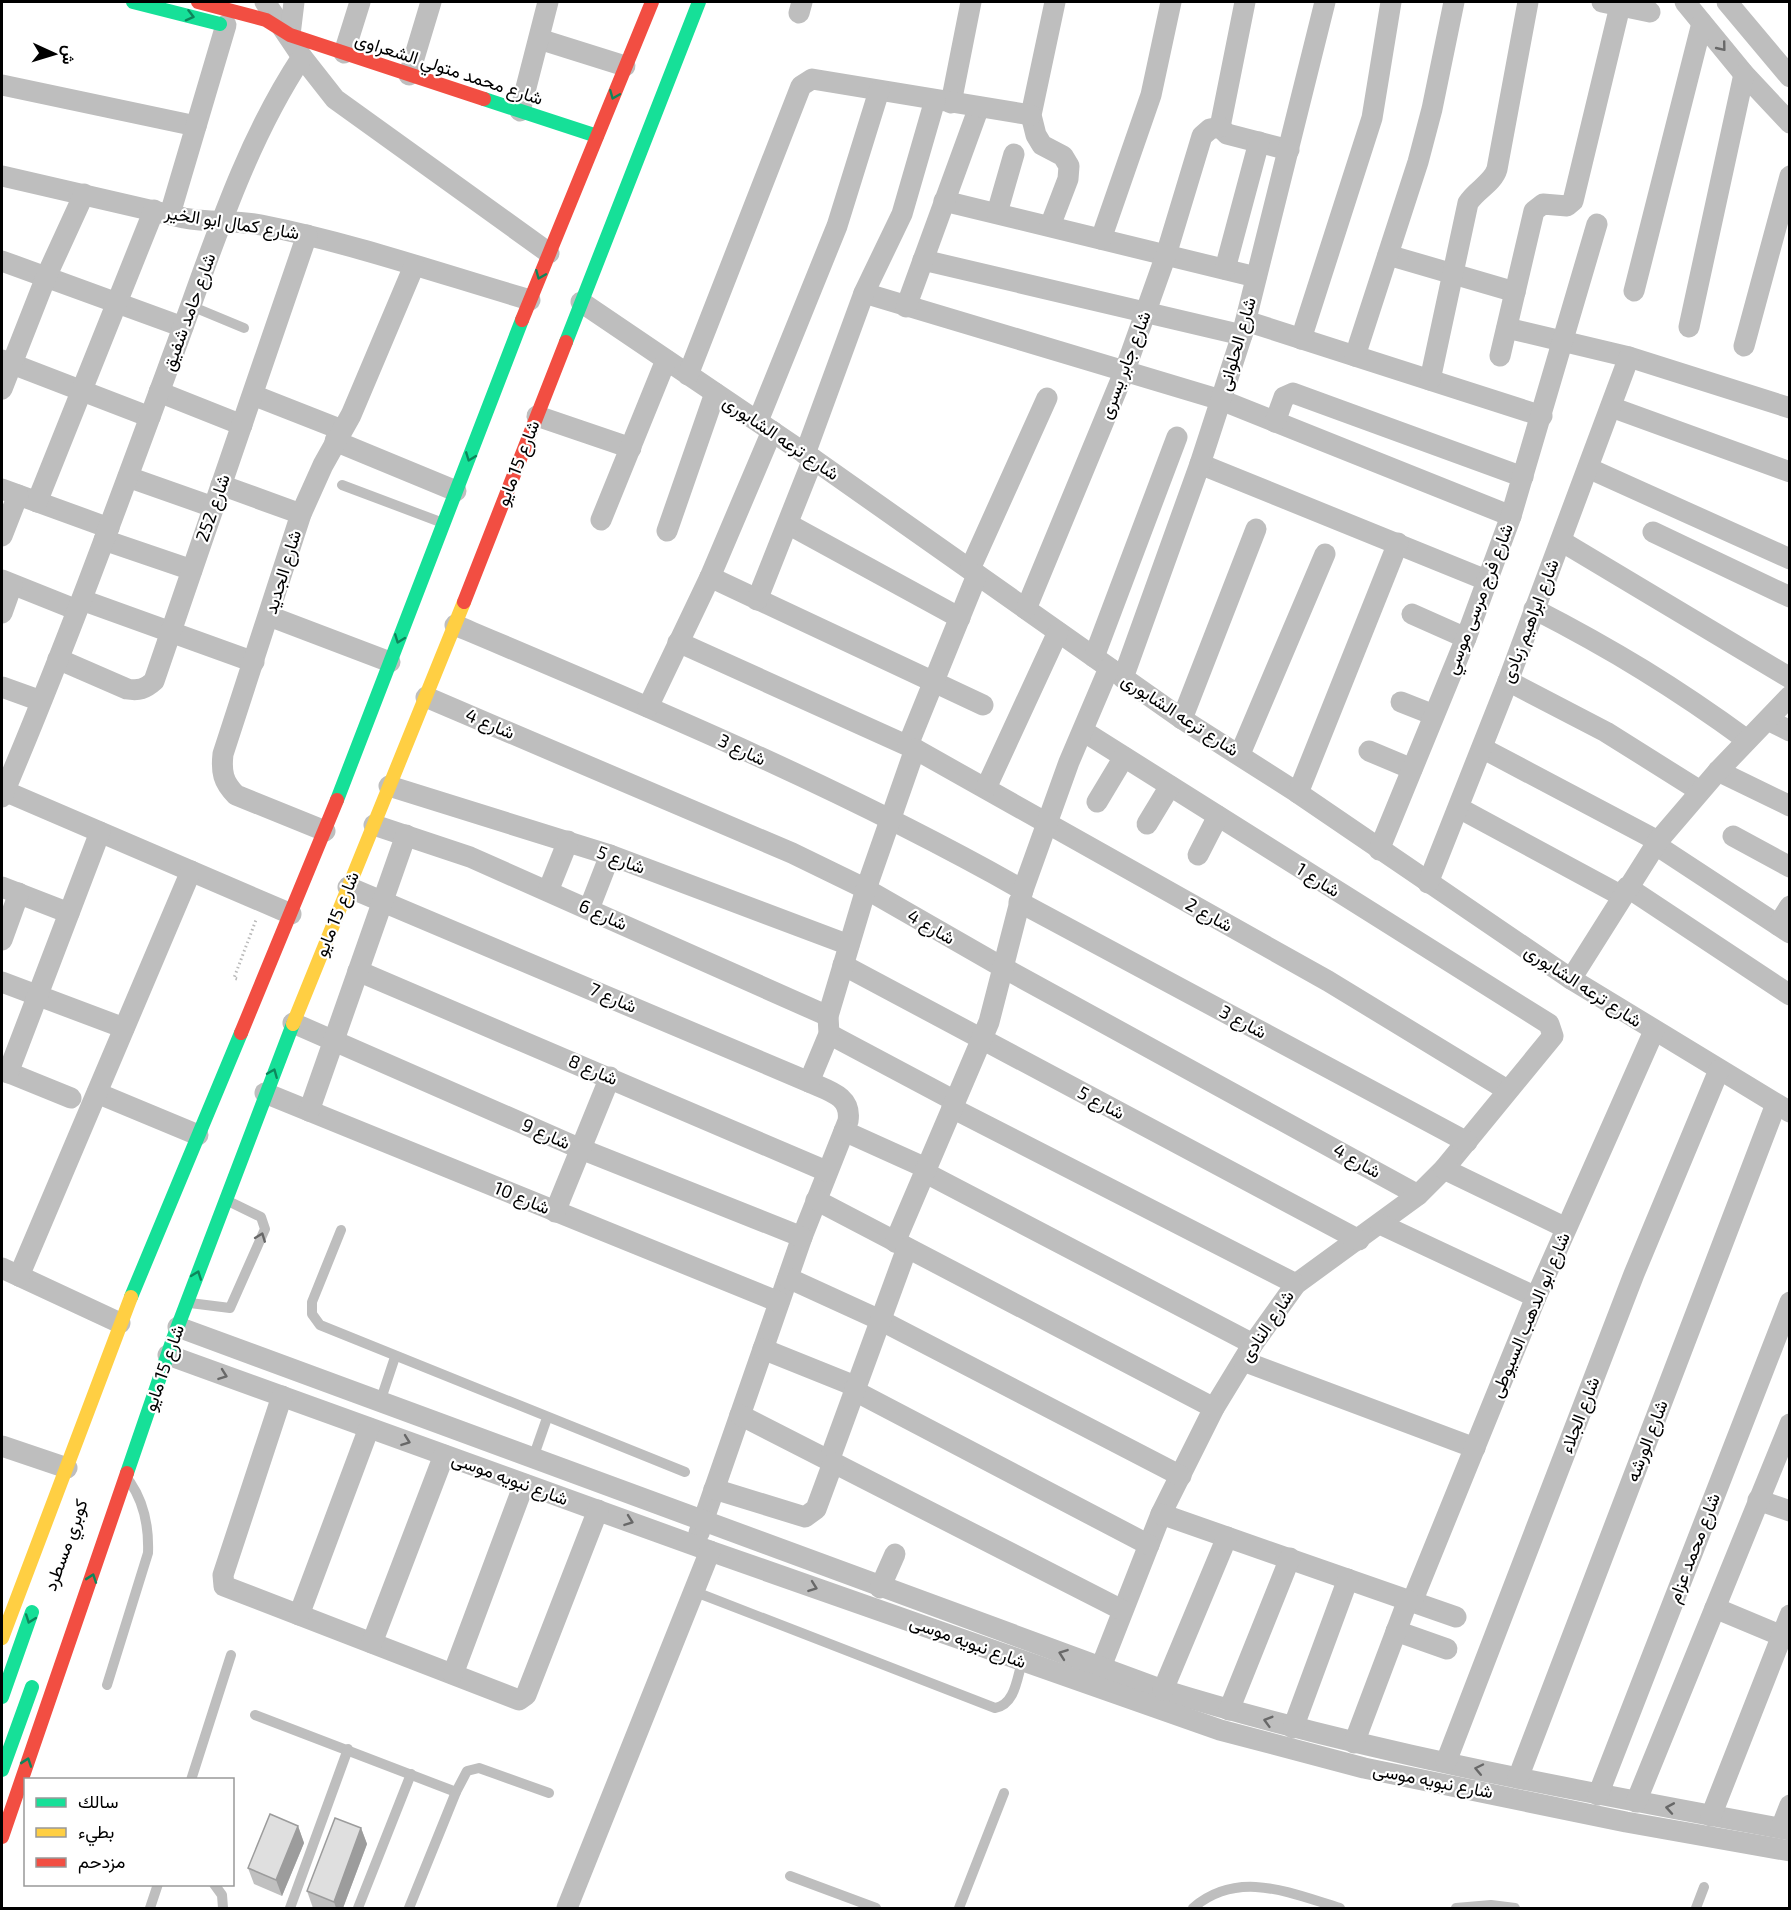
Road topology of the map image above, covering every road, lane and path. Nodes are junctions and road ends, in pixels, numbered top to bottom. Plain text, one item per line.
1 (133, 2) edge
2 (198, 2) edge
3 (265, 2) edge
4 (294, 2) edge
5 (360, 2) edge
6 (431, 2) edge
7 (548, 2) edge
8 (652, 2) edge
9 (699, 2) edge
10 (971, 2) edge
11 (1050, 2) edge
12 (1171, 2) edge
13 (1245, 2) edge
14 (1325, 2) edge
15 (1391, 2) edge
16 (1454, 2) edge
17 (1528, 2) edge
18 (1684, 2) edge
19 (1727, 2) edge
20 (1614, 3) edge
21 (1650, 12) dead end
22 (1702, 23) junction
23 (231, 27) joint
24 (290, 35) junction
25 (266, 36) dead end
26 (539, 39) junction
27 (344, 53) junction
28 (302, 57) junction
29 (625, 66) junction
30 (1744, 74) junction
31 (410, 75) junction
32 (1790, 77) edge
33 (2, 86) edge
34 (879, 92) junction
35 (943, 101) junction
36 (979, 107) junction
37 (520, 111) junction
38 (1031, 115) junction
39 (1790, 123) edge
40 (196, 126) junction
41 (1220, 127) junction
42 (597, 136) junction
43 (1259, 142) junction
44 (1289, 150) junction
45 (1014, 154) dead end
46 (1790, 176) edge
47 (2, 177) edge
48 (84, 194) junction
49 (944, 201) junction
50 (162, 212) junction
51 (997, 213) junction
52 (222, 221) junction
53 (1597, 224) dead end
54 (1050, 226) junction
55 (307, 236) junction
56 (1101, 239) junction
57 (549, 253) junction
58 (1166, 255) junction
59 (1388, 255) junction
60 (923, 260) junction
61 (2, 261) edge
62 (414, 266) junction
63 (1225, 269) junction
64 (1453, 273) junction
65 (1256, 277) junction
66 (46, 278) junction
67 (1634, 291) dead end
68 (1515, 292) junction
69 (864, 293) junction
70 (530, 300) junction
71 (581, 302) junction
72 (117, 303) junction
73 (191, 306) junction
74 (906, 307) junction
75 (1146, 311) junction
76 (183, 327) junction
77 (1689, 327) dead end
78 (244, 328) dead end
79 (1244, 328) junction
80 (1506, 328) junction
81 (1301, 339) junction
82 (1564, 342) junction
83 (1744, 346) dead end
84 (1355, 356) junction
85 (1500, 356) dead end
86 (1629, 357) junction
87 (666, 360) junction
88 (6, 362) edge
89 (1125, 370) junction
90 (688, 375) junction
91 (1430, 380) junction
92 (2, 389) edge
93 (82, 391) junction
94 (159, 392) junction
95 (715, 393) junction
96 (253, 394) junction
97 (1047, 398) dead end
98 (1221, 400) junction
99 (1611, 407) junction
100 (1790, 408) edge
101 (537, 416) junction
102 (1542, 416) junction
103 (150, 417) junction
104 (1275, 422) junction
105 (242, 425) junction
106 (765, 426) junction
107 (338, 436) junction
108 (1177, 437) dead end
109 (631, 448) junction
110 (809, 456) junction
111 (1200, 464) junction
112 (1588, 468) junction
113 (1790, 472) edge
114 (128, 477) junction
115 (1523, 477) junction
116 (221, 485) junction
117 (342, 485) dead end
118 (456, 491) junction
119 (19, 496) edge
120 (213, 507) junction
121 (301, 514) junction
122 (1511, 516) junction
123 (601, 520) dead end
124 (444, 523) junction
125 (788, 524) junction
126 (1256, 529) dead end
127 (667, 531) dead end
128 (1653, 532) dead end
129 (107, 534) junction
130 (2, 536) edge
131 (1561, 541) junction
132 (1398, 543) junction
133 (1325, 554) dead end
134 (1790, 559) edge
135 (192, 570) junction
136 (974, 572) junction
137 (710, 577) junction
138 (1486, 580) junction
139 (7, 583) edge
140 (1790, 597) edge
141 (757, 600) junction
142 (80, 605) junction
143 (1026, 609) junction
144 (1534, 609) junction
145 (2, 613) edge
146 (1412, 614) dead end
147 (269, 616) junction
148 (960, 618) junction
149 (455, 625) junction
150 (171, 632) junction
151 (1058, 632) junction
152 (1466, 638) junction
153 (678, 642) junction
154 (58, 659) junction
155 (254, 662) junction
156 (390, 662) junction
157 (1109, 668) junction
158 (1508, 681) junction
159 (934, 683) junction
160 (2, 687) edge
161 (1789, 693) edge
162 (426, 697) junction
163 (41, 701) junction
164 (1401, 702) dead end
165 (983, 705) dead end
166 (648, 707) junction
167 (1434, 715) junction
168 (1182, 719) junction
169 (1768, 720) junction
170 (1083, 731) junction
171 (1790, 731) edge
172 (1747, 740) junction
173 (911, 747) junction
174 (1482, 748) junction
175 (1369, 751) dead end
176 (1240, 754) junction
177 (1124, 757) junction
178 (1412, 769) junction
179 (1718, 771) junction
180 (389, 786) junction
181 (1170, 786) junction
182 (986, 788) junction
183 (1700, 791) junction
184 (2, 792) edge
185 (1298, 792) junction
186 (1097, 802) dead end
187 (1790, 806) edge
188 (1459, 808) junction
189 (1218, 816) junction
190 (890, 819) junction
191 (1046, 823) junction
192 (1147, 824) dead end
193 (374, 825) junction
194 (325, 831) junction
195 (100, 832) junction
196 (406, 835) junction
197 (1733, 836) dead end
198 (568, 841) junction
199 (1657, 843) junction
200 (1379, 850) junction
201 (610, 855) junction
202 (1198, 855) dead end
203 (1790, 867) edge
204 (191, 871) junction
205 (1428, 883) junction
206 (348, 887) junction
207 (866, 889) junction
208 (10, 890) edge
209 (548, 891) junction
210 (1624, 892) junction
211 (1021, 896) junction
212 (383, 901) junction
213 (1790, 906) edge
214 (589, 909) junction
215 (69, 913) junction
216 (291, 914) junction
217 (255, 923) dead end
218 (1784, 929) edge
219 (2, 939) edge
220 (846, 955) junction
221 (1002, 968) junction
222 (358, 971) junction
223 (234, 978) dead end
224 (1571, 979) junction
225 (2, 982) edge
226 (1790, 995) edge
227 (38, 996) junction
228 (293, 1023) junction
229 (828, 1025) junction
230 (124, 1028) junction
231 (1553, 1030) joint
232 (1654, 1031) junction
233 (982, 1039) junction
234 (333, 1041) junction
235 (1719, 1070) junction
236 (5, 1072) edge
237 (610, 1077) junction
238 (809, 1082) junction
239 (1507, 1090) junction
240 (97, 1093) junction
241 (265, 1093) junction
242 (71, 1098) dead end
243 (953, 1104) junction
244 (1783, 1108) edge
245 (309, 1111) junction
246 (844, 1131) junction
247 (198, 1135) junction
248 (1467, 1142) junction
249 (581, 1149) junction
250 (1444, 1169) junction
251 (925, 1170) junction
252 (826, 1171) junction
253 (1418, 1195) junction
254 (225, 1200) junction
255 (816, 1200) junction
256 (555, 1212) junction
257 (1380, 1224) junction
258 (1566, 1228) junction
259 (340, 1230) dead end
260 (802, 1237) junction
261 (1359, 1240) junction
262 (901, 1245) junction
263 (10, 1272) edge
264 (788, 1278) junction
265 (1296, 1284) junction
266 (1536, 1297) junction
267 (779, 1302) junction
268 (1790, 1302) edge
269 (187, 1303) junction
270 (880, 1320) junction
271 (120, 1323) junction
272 (173, 1341) junction
273 (763, 1349) junction
274 (126, 1353) dead end
275 (1248, 1353) junction
276 (395, 1357) junction
277 (854, 1388) junction
278 (282, 1396) junction
279 (380, 1402) junction
280 (1214, 1408) junction
281 (740, 1416) junction
282 (547, 1418) junction
283 (1790, 1424) edge
284 (369, 1428) junction
285 (2, 1446) edge
286 (1475, 1448) junction
287 (444, 1455) junction
288 (533, 1458) junction
289 (831, 1462) junction
290 (114, 1467) dead end
291 (67, 1468) junction
292 (685, 1472) dead end
293 (1181, 1476) junction
294 (127, 1478) junction
295 (524, 1484) junction
296 (714, 1489) junction
297 (1758, 1500) junction
298 (598, 1510) junction
299 (1790, 1511) edge
300 (1161, 1514) junction
301 (703, 1522) junction
302 (1227, 1537) junction
303 (1149, 1545) junction
304 (703, 1548) junction
305 (895, 1554) dead end
306 (1290, 1558) junction
307 (1348, 1579) junction
308 (880, 1588) junction
309 (693, 1591) junction
310 (38, 1598) dead end
311 (1410, 1601) junction
312 (1715, 1608) junction
313 (1122, 1610) junction
314 (1790, 1615) edge
315 (299, 1616) junction
316 (1456, 1617) dead end
317 (1396, 1631) junction
318 (1782, 1636) junction
319 (2, 1638) edge
320 (372, 1643) junction
321 (1447, 1649) dead end
322 (231, 1655) dead end
323 (1022, 1662) junction
324 (1101, 1667) junction
325 (38, 1671) dead end
326 (453, 1674) junction
327 (107, 1684) dead end
328 (1163, 1690) junction
329 (2, 1696) edge
330 (1229, 1710) junction
331 (255, 1715) dead end
332 (1293, 1728) junction
333 (1354, 1743) junction
334 (348, 1749) junction
335 (1446, 1762) junction
336 (2, 1770) edge
337 (411, 1774) junction
338 (191, 1778) edge
339 (1518, 1778) junction
340 (456, 1792) junction
341 (549, 1793) dead end
342 (1004, 1793) dead end
343 (1598, 1795) junction
344 (1636, 1802) junction
345 (1790, 1805) edge
346 (1711, 1816) junction
347 (1785, 1829) edge
348 (2, 1837) edge
349 (1790, 1851) edge
350 (790, 1876) dead end
351 (157, 1886) edge
352 (215, 1886) edge
353 (1704, 1887) dead end
354 (150, 1908) edge
355 (223, 1908) edge
356 (290, 1908) edge
357 (358, 1908) edge
358 (409, 1908) edge
359 (567, 1908) edge
360 (876, 1908) edge
361 (959, 1908) edge
362 (1193, 1908) edge
363 (1340, 1908) edge
364 (1456, 1908) edge
365 (1515, 1908) edge
366 (1696, 1908) edge

1 -> 23 main road
2 - 24 main road, شارع محمد متولي الشعراوى
3 - 24 street
4 - 24 street
5 - 27 street
6 - 31 street
7 - 26 street
8 - 29 main road
9 - 71 main road, شارع 15 مايو
10 - 35 street
11 - 38 street
12 - 56 street
13 - 41 street
14 - 44 street, شارع الحلوانى
15 - 81 street
16 - 59 street
17 - 64 street
18 - 22 street
19 - 32 street
20 - 21 street
20 - 68 street
22 -> 30 street
22 - 67 street
23 - 40 street
24 - 25 main road, شارع محمد متولي الشعراوى
24 - 27 main road, شارع محمد متولي الشعراوى
24 - 28 street
26 - 29 street
26 - 37 street
27 - 31 main road, شارع محمد متولي الشعراوى
28 - 52 street, شارع حامد شفيق
28 - 57 street
29 -> 42 main road
30 - 39 street
30 - 77 street
31 - 37 main road, شارع محمد متولي الشعراوى
33 - 40 street
34 - 35 street
34 - 90 street
34 - 106 street
35 - 36 street
35 - 69 street
36 - 38 street
36 - 49 street
37 - 42 main road, شارع محمد متولي الشعراوى
38 - 54 street
40 - 50 street
41 - 43 street
41 - 58 street, شارع جابر يسرى
42 - 57 main road
43 - 44 street
43 - 63 street
44 - 65 street, شارع الحلوانى
45 - 51 street
46 - 83 street
47 - 48 street, شارع كمال ابو الخير
48 - 50 street, شارع كمال ابو الخير
48 - 66 street
49 - 51 street
49 - 60 street
50 - 52 street, شارع كمال ابو الخير
50 - 72 street
51 - 54 street
52 - 55 street, شارع كمال ابو الخير
52 - 73 street, شارع حامد شفيق
53 - 82 street, شارع فرج مرسى موسي
54 - 56 street
55 - 62 street, شارع كمال ابو الخير
55 - 96 street, شارع 252
56 - 58 street
57 -> 70 main road
58 - 63 street
58 - 75 street, شارع جابر يسرى
59 - 64 street
59 - 84 street
60 - 74 street
60 - 75 street
61 - 66 street
62 - 70 street, شارع كمال ابو الخير
62 - 107 street, شارع الجديد
63 - 65 street
64 - 68 street
64 - 91 street
65 - 79 street, شارع الحلوانى
66 - 72 street
66 - 88 street
68 - 80 street
69 - 74 street
69 - 110 street
70 -> 118 main road
71 - 87 street, شارع ترعه الشابورى
71 - 101 main road, شارع 15 مايو
72 - 76 street
72 - 93 street
73 - 76 street, شارع حامد شفيق
73 - 78 lane
74 - 89 street
75 - 79 street
75 - 89 street, شارع جابر يسرى
76 - 94 street, شارع حامد شفيق
79 - 81 street
79 - 98 street, شارع الحلوانى
80 - 82 street
80 - 85 street
81 - 84 street
82 - 86 street
82 - 102 street, شارع فرج مرسى موسي
84 - 91 street
86 - 99 street, شارع ابراهيم زبادى
86 - 100 street
87 - 90 street, شارع ترعه الشابورى
87 - 109 street
88 - 92 street
88 - 93 street
89 - 98 street
89 - 143 street, شارع جابر يسرى
90 - 95 street, شارع ترعه الشابورى
91 - 102 street
93 - 103 street
93 - 119 street
94 - 103 street, شارع حامد شفيق
94 - 105 street
95 - 106 street, شارع ترعه الشابورى
95 - 127 street
96 - 105 street, شارع 252
96 - 107 street
97 - 136 street
98 - 104 street
98 - 111 street, شارع الحلوانى
99 - 112 street, شارع ابراهيم زبادى
99 - 113 street
101 - 109 street
101 - 149 main road, شارع 15 مايو
102 - 115 street, شارع فرج مرسى موسي
103 - 114 street, شارع حامد شفيق
104 - 115 street
104 - 122 street
105 - 116 street, شارع 252
106 - 110 street, شارع ترعه الشابورى
106 - 137 street
107 - 118 street
107 - 121 street, شارع الجديد
108 - 157 street
109 - 123 street
110 - 125 street
110 - 136 street, شارع ترعه الشابورى
111 - 132 street
111 - 157 street, شارع الحلوانى
112 - 131 street, شارع ابراهيم زبادى
112 - 134 street
114 - 120 street
114 - 129 street, شارع حامد شفيق
115 - 122 street, شارع فرج مرسى موسي
116 - 120 street, شارع 252
116 - 121 street
117 - 124 lane
118 - 124 main road
119 - 129 street
119 - 130 street
120 - 135 street, شارع 252
121 - 147 street, شارع الجديد
122 - 138 street, شارع فرج مرسى موسي
124 -> 156 main road
125 - 141 street
125 - 148 street
126 - 168 street
128 - 140 street
129 - 135 street
129 - 142 street, شارع حامد شفيق
131 - 144 street, شارع ابراهيم زبادى
131 - 161 street
132 - 138 street
132 - 185 street
133 - 176 street
135 - 150 street, شارع 252
136 - 143 street, شارع ترعه الشابورى
136 - 148 street
137 - 141 street
137 - 153 street
138 - 152 street, شارع فرج مرسى موسي
139 - 142 street
139 - 145 street
141 - 159 street
142 - 150 street
142 - 154 street, شارع حامد شفيق
143 - 151 street, شارع ترعه الشابورى
144 - 158 street, شارع ابراهيم زبادى
144 - 172 street
146 - 152 street
147 - 155 street, شارع الجديد
147 - 156 street
148 - 159 street
149 - 162 main road, شارع 15 مايو
149 - 166 street, شارع 3
150 - 154 street, شارع 252
150 - 155 street
151 - 157 street, شارع ترعه الشابورى
151 - 182 street
152 - 167 street, شارع فرج مرسى موسي
153 - 166 street
153 - 173 street, شارع 2
154 - 163 street, شارع حامد شفيق
155 - 194 street, شارع الجديد
156 - 194 main road
157 - 168 street, شارع ترعه الشابورى
157 - 170 street
158 - 174 street, شارع ابراهيم زبادى
158 - 183 street
159 - 165 street
159 - 173 street
160 - 163 street
161 - 169 street
162 - 180 main road, شارع 15 مايو
162 - 207 street, شارع 4
163 - 184 street, شارع حامد شفيق
164 - 167 street
166 - 190 street, شارع 3
167 - 178 street, شارع فرج مرسى موسي
168 - 176 street, شارع ترعه الشابورى
169 - 171 street
169 - 172 street
170 - 177 street, شارع 1
170 - 191 street
172 - 179 street
173 - 182 street, شارع 2
173 - 190 street
174 - 188 street, شارع ابراهيم زبادى
174 - 199 street
175 - 178 street
176 - 185 street, شارع ترعه الشابورى
177 - 181 street, شارع 1
177 - 186 street
178 - 200 street, شارع فرج مرسى موسي
179 - 183 street
179 - 187 street
180 - 193 main road, شارع 15 مايو
180 - 198 street, شارع 5
181 - 189 street, شارع 1
181 - 192 street
182 - 191 street, شارع 2
183 - 199 street
184 - 195 street
185 - 200 street, شارع ترعه الشابورى
188 - 205 street, شارع ابراهيم زبادى
188 - 210 street
189 - 202 street
189 - 231 street, شارع 1
190 - 207 street
190 - 211 street, شارع 3
191 - 211 street
191 - 239 street, شارع 2
193 - 196 street, شارع 6
193 - 206 main road, شارع 15 مايو
194 - 216 main road
195 - 204 street
195 - 215 street
196 - 209 street, شارع 6
196 - 212 street
197 - 203 street
198 - 201 street, شارع 5
198 - 209 street
199 - 210 street
199 - 218 street
200 - 205 street, شارع ترعه الشابورى
201 - 214 street
201 - 220 street, شارع 5
204 - 216 street
204 - 230 street
205 - 224 street, شارع ترعه الشابورى
206 - 212 street, شارع 7
206 - 228 main road, شارع 15 مايو
207 - 220 street
207 - 221 street, شارع 4
208 - 215 street
208 - 219 street
209 - 214 street, شارع 6
210 - 224 street
210 - 226 street
211 - 221 street
211 - 248 street, شارع 3
212 - 222 street
212 - 238 street, شارع 7
213 - 218 street
214 - 229 street, شارع 6
215 - 227 street
216 - 247 main road
217 - 223 path
220 - 229 street
220 - 233 street, شارع 5
221 - 233 street
221 - 253 street, شارع 4
222 - 234 street
222 - 237 street, شارع 8
224 - 232 street, شارع ترعه الشابورى
225 - 227 street
227 - 230 street
227 - 236 street
228 - 234 street, شارع 9
241 -> 228 main road, شارع 15 مايو
229 - 238 street
229 - 243 street, شارع 6
230 - 240 street
231 - 239 street, شارع النادى
232 - 235 street, شارع ترعه الشابورى
232 - 258 street, شارع ابو الدهب السيوطى
233 - 243 street
233 - 261 street, شارع 5
234 - 245 street
234 - 249 street, شارع 9
235 - 244 street, شارع ترعه الشابورى
235 - 335 street, شارع الجلاء
236 - 242 street
237 - 249 street
237 - 252 street, شارع 8
238 - 246 street, شارع 7
239 - 248 street, شارع النادى
240 - 247 street
240 - 263 street
241 - 245 street, شارع 10
241 - 254 main road, شارع 15 مايو
243 - 251 street
243 - 265 street, شارع 6
244 - 339 street, شارع الورشه
245 - 256 street, شارع 10
246 - 251 street
246 - 252 street, شارع 7
247 - 271 main road
248 - 250 street, شارع النادى
249 - 256 street
249 - 260 street, شارع 9
250 - 253 street, شارع النادى
250 - 258 street
251 - 262 street
251 - 275 street
252 - 255 street, شارع 7
253 - 257 street, شارع النادى
269 -> 254 main road, شارع 15 مايو
269 -> 254 lane
255 - 260 street, شارع 7
255 - 262 street
256 - 267 street, شارع 10
257 - 261 street, شارع النادى
257 - 266 street
258 - 266 street, شارع ابو الدهب السيوطى
259 - 276 lane
260 - 264 street, شارع 7
261 - 265 street, شارع النادى
262 - 270 street
262 - 280 street
263 - 271 street
264 - 267 street, شارع 7
264 - 270 street
265 - 275 street, شارع النادى
266 - 286 street, شارع ابو الدهب السيوطى
267 - 273 street, شارع 7
268 - 343 street, شارع محمد عزام
269 - 272 main road, شارع 15 مايو
270 - 277 street
270 - 293 street
271 - 274 main road
271 - 291 main road
272 -> 278 street, شارع نبويه موسى
272 - 279 street, شارع نبويه موسى
272 - 290 main road
272 - 294 main road, شارع 15 مايو
273 - 277 street
273 - 281 street, شارع 7
275 - 280 street, شارع النادى
275 - 286 street
276 - 279 lane
276 - 282 lane
277 - 289 street
277 - 303 street
278 - 284 street, شارع نبويه موسى
278 - 315 street
279 - 288 street, شارع نبويه موسى
280 - 293 street, شارع النادى
281 - 289 street
281 - 296 street, شارع 7
282 - 288 lane
282 - 292 lane
283 - 297 street
284 -> 287 street, شارع نبويه موسى
284 - 315 street
285 - 291 street
286 - 311 street, شارع ابو الدهب السيوطى
287 - 295 street, شارع نبويه موسى
287 - 320 street
288 - 301 street, شارع نبويه موسى
289 - 296 street
289 - 313 street
291 - 319 main road
293 - 300 street, شارع النادى
294 - 327 lane
348 -> 294 main road, شارع 15 مايو
295 - 298 street, شارع نبويه موسى
295 - 326 street
296 - 301 street, شارع 7
297 - 299 street
297 - 312 street
298 -> 304 street, شارع نبويه موسى
298 - 326 street
300 - 302 street
300 - 303 street, شارع النادى
301 - 304 street, شارع 7
301 - 308 street, شارع نبويه موسى
302 - 306 street
302 - 328 street
303 - 313 street, شارع النادى
304 - 309 street, شارع 7
304 -> 323 street, شارع نبويه موسى
305 - 308 street
306 - 307 street
306 - 330 street
307 - 311 street
307 - 332 street
324 -> 308 street, شارع نبويه موسى
309 - 323 lane
309 - 359 street, شارع 7
310 -> 329 main road, كوبري مسطرد
311 - 316 street
311 - 317 street, شارع ابو الدهب السيوطى
312 - 318 street
312 - 344 street
313 - 324 street, شارع النادى
314 - 318 street
315 - 320 street
317 - 321 street
317 - 333 street, شارع ابو الدهب السيوطى
318 - 346 street
320 - 326 street
322 - 338 lane
323 - 349 street, شارع نبويه موسى
324 - 328 street, شارع نبويه موسى
325 - 336 main road
328 - 330 street, شارع نبويه موسى
332 -> 330 street, شارع نبويه موسى
331 - 334 lane
332 - 333 street, شارع نبويه موسى
333 - 335 street, شارع نبويه موسى
334 - 337 lane
334 - 356 lane
339 -> 335 street, شارع نبويه موسى
337 - 340 lane
337 - 357 lane
339 - 343 street, شارع نبويه موسى
340 - 341 lane
340 - 358 lane
342 - 361 lane
343 - 344 street, شارع نبويه موسى
346 -> 344 street, شارع نبويه موسى
345 - 347 street
346 - 347 street, شارع نبويه موسى
350 - 360 lane
351 - 354 lane
352 - 355 lane
353 - 366 lane
362 - 363 lane
364 - 365 lane

